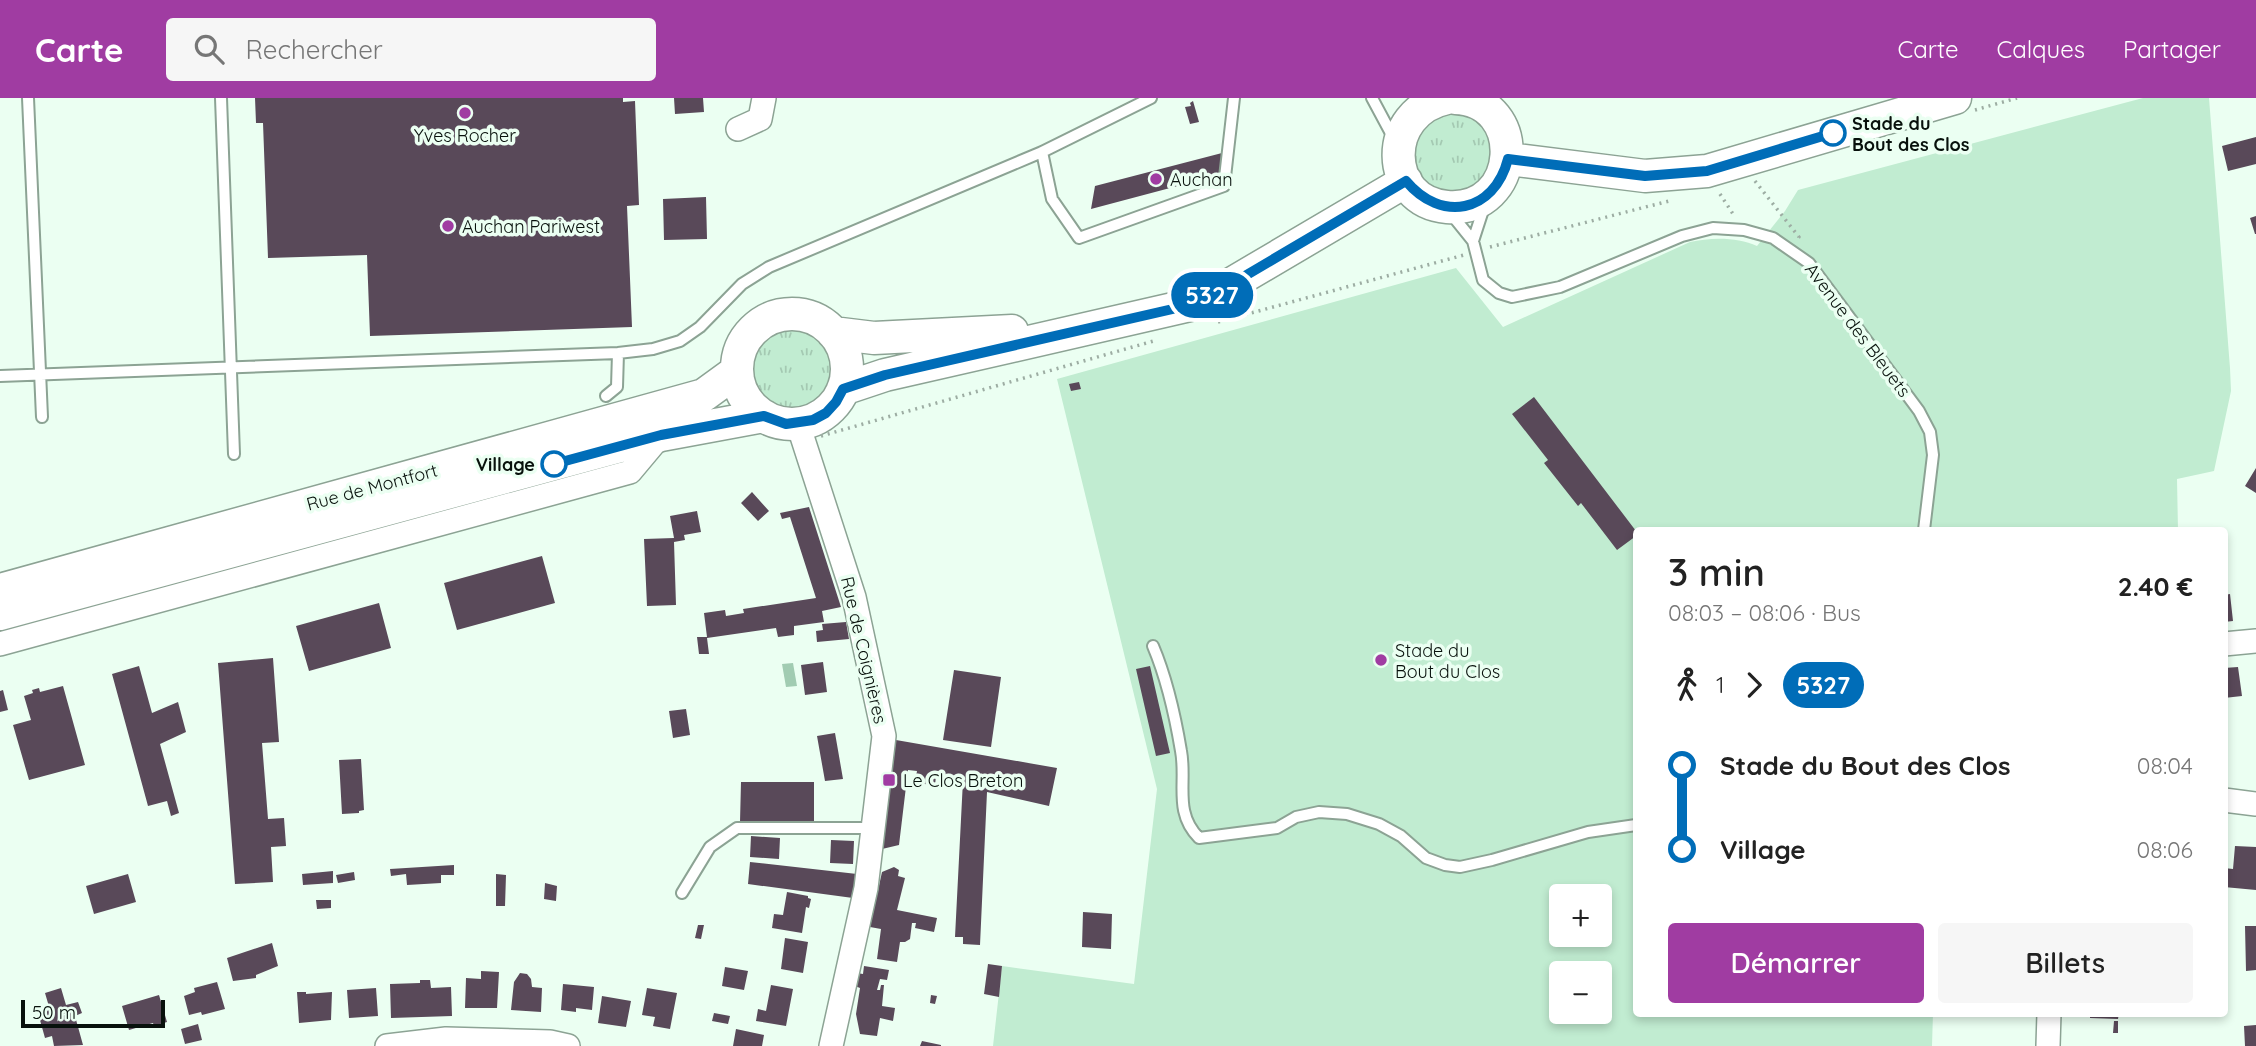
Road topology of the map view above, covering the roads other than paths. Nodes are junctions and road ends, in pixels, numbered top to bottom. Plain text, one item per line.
1 (28, 98) edge
2 (220, 98) edge
3 (764, 98) edge
4 (1151, 98) edge
5 (1234, 98) edge
6 (1373, 98) edge
7 (1453, 99) edge
8 (1959, 106) edge
9 (738, 129) dead end
10 (1398, 148) junction
11 (1042, 152) junction
12 (1508, 159) junction
13 (1406, 181) junction
14 (1488, 195) junction
15 (1446, 207) junction
16 (1474, 244) junction
17 (1097, 326) junction
18 (833, 332) junction
19 (618, 353) junction
20 (231, 367) junction
21 (737, 371) junction
22 (40, 374) junction
23 (0, 376) edge
24 (843, 389) junction
25 (606, 396) dead end
26 (764, 416) junction
27 (42, 417) dead end
28 (802, 432) junction
29 (661, 435) junction
30 (234, 454) dead end
31 (1924, 527) edge
32 (0, 590) edge
33 (0, 614) edge
34 (2256, 641) edge
35 (0, 644) edge
36 (2228, 644) edge
37 (1153, 646) dead end
38 (2228, 800) edge
39 (2256, 804) edge
40 (1633, 825) edge
41 (873, 828) junction
42 (682, 893) dead end
43 (2049, 1017) edge
44 (445, 1043) edge
45 (387, 1046) edge
46 (568, 1046) edge
47 (831, 1046) edge
48 (2048, 1046) edge

1 - 22 lane
2 - 20 lane
3 - 9 street
4 - 11 lane
5 - 11 lane
6 - 10 lane
7 - 10 street
7 - 12 street
8 - 12 street
10 - 13 street
11 - 19 lane
12 - 14 street
13 - 15 street
13 - 17 street
14 - 15 street
14 - 16 lane
15 - 16 lane, Avenue des Bleuets
16 - 31 lane, Avenue des Bleuets
17 - 18 street
17 - 24 street
18 - 21 street
18 - 24 street
19 - 20 lane
19 - 25 lane
20 - 22 lane
20 - 30 lane
21 - 26 street
21 - 32 street, Rue de Montfort
22 - 23 lane
22 - 27 lane
24 - 28 street
26 - 28 street
26 - 29 street, Rue de Montfort
28 - 41 street, Rue de Coignières
29 - 33 street, Rue de Montfort
29 - 35 street
34 - 36 street
37 - 40 lane
38 - 39 street
41 - 42 lane
41 - 47 street, Rue de Coignières
43 - 48 street
44 - 45 street
44 - 46 street

